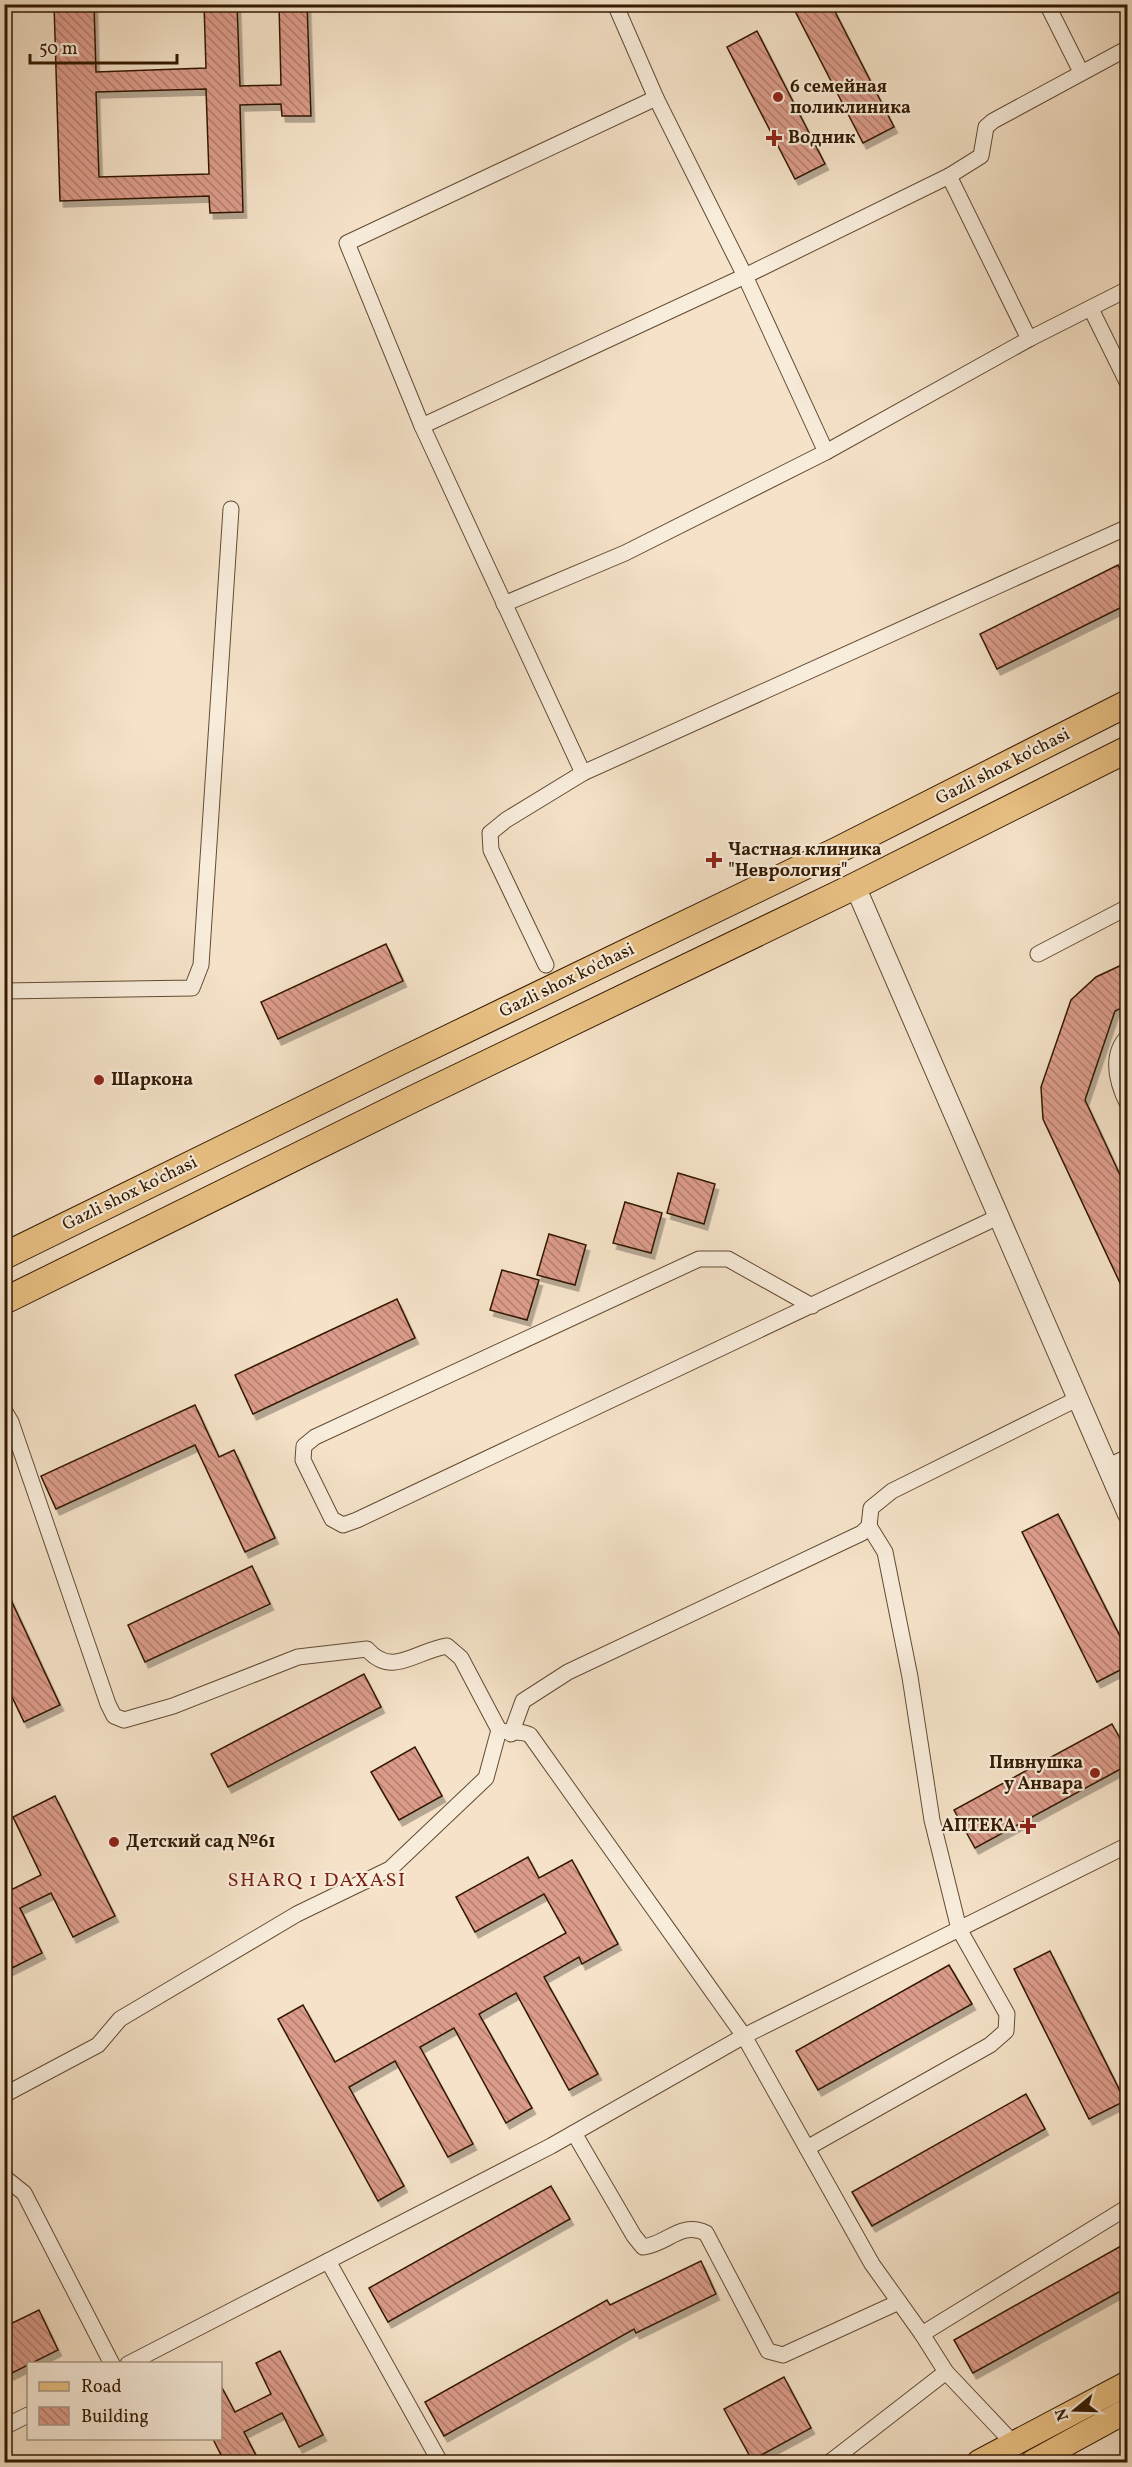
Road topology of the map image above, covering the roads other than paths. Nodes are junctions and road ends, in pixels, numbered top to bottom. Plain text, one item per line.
1 (615, 4) edge
2 (1047, 4) edge
3 (1128, 48) edge
4 (1081, 72) junction
5 (656, 98) junction
6 (949, 176) junction
7 (745, 276) junction
8 (1128, 289) edge
9 (1091, 309) junction
10 (1029, 339) junction
11 (1128, 384) edge
12 (422, 426) junction
13 (826, 452) junction
14 (231, 509) dead end
15 (1128, 527) edge
16 (504, 604) junction
17 (1128, 703) edge
18 (1128, 749) edge
19 (583, 773) junction
20 (855, 886) junction
21 (1128, 908) edge
22 (1038, 954) dead end
23 (546, 965) dead end
24 (4, 991) edge
25 (1128, 1036) edge
26 (1128, 1105) edge
27 (998, 1217) junction
28 (4, 1256) edge
29 (4, 1301) edge
30 (812, 1305) junction
31 (1077, 1400) junction
32 (4, 1410) edge
33 (1128, 1457) edge
34 (1106, 1467) junction
35 (1128, 1514) edge
36 (869, 1526) junction
37 (505, 1732) junction
38 (1128, 1845) edge
39 (959, 1929) junction
40 (744, 2036) junction
41 (4, 2095) edge
42 (574, 2133) junction
43 (807, 2148) junction
44 (4, 2177) edge
45 (1128, 2207) edge
46 (328, 2261) junction
47 (899, 2302) junction
48 (922, 2334) junction
49 (111, 2362) edge
50 (132, 2362) edge
51 (946, 2372) junction
52 (1128, 2383) edge
53 (1128, 2410) edge
54 (27, 2416) edge
55 (4, 2427) edge
56 (1014, 2444) junction
57 (440, 2463) edge
58 (830, 2463) edge
59 (979, 2463) edge
60 (1032, 2463) edge

1 - 5 street
2 - 4 street
3 - 4 street
4 - 6 street
5 - 7 street
5 - 12 street
6 - 7 street
6 - 10 street
7 - 12 street
7 - 13 street
8 - 9 street
9 - 10 street
9 - 11 street
10 - 13 street
12 - 16 street
13 - 16 street
14 - 24 street
15 - 19 street
16 - 19 street
17 - 28 highway, Gazli shox ko'chasi
18 - 20 highway
19 - 23 street
20 - 27 street
20 - 29 highway
21 - 22 street
25 - 26 street
27 - 30 street
27 - 31 street
30 - 30 street
31 - 34 street
31 - 36 street
32 - 37 street
33 - 34 street
34 - 35 street
36 - 37 street
36 - 39 street
37 - 40 street
37 - 41 street
38 - 39 street
39 - 40 street
39 - 43 street
40 - 42 street
40 - 43 street
42 - 46 street
42 - 47 street
43 - 47 street
44 - 49 street
45 - 48 street
46 - 50 street
46 - 57 street
47 - 48 street
48 - 51 street
51 - 56 street
51 - 58 street
52 - 56 main road
53 - 60 main road
54 - 55 street
56 - 59 main road
56 - 60 street

